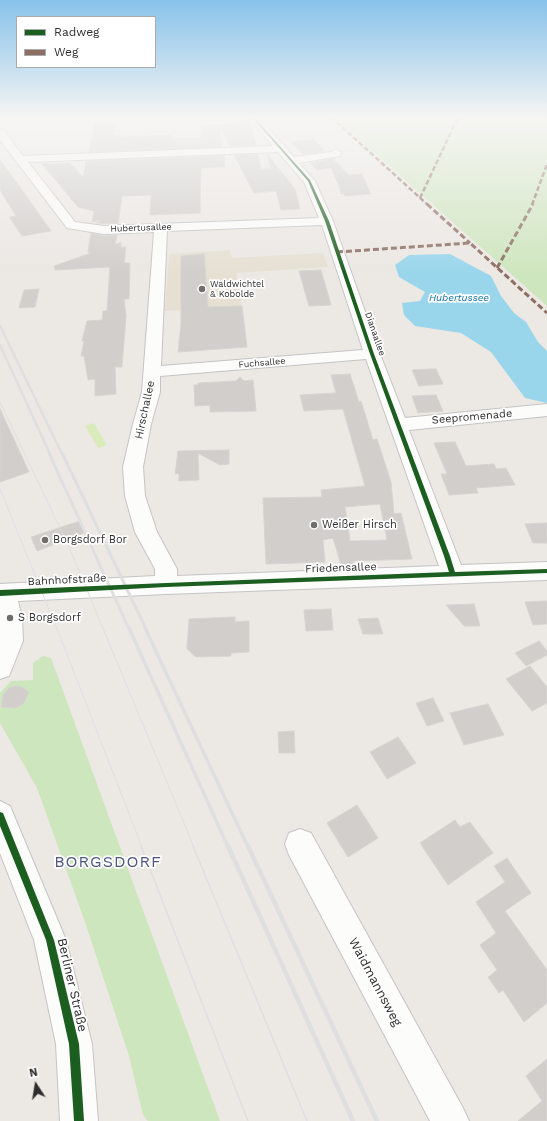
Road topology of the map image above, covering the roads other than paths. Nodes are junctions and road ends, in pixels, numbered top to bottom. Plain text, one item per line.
1 (27, 169) edge
2 (298, 169) edge
3 (327, 221) junction
4 (161, 228) junction
5 (372, 354) junction
6 (153, 372) junction
7 (547, 410) edge
8 (397, 424) junction
9 (547, 570) edge
10 (452, 573) junction
11 (165, 575) junction
12 (135, 587) joint
13 (4, 600) edge
14 (0, 668) edge
15 (0, 816) edge
16 (300, 844) dead end
17 (79, 1121) edge
18 (450, 1121) edge

1 - 4 street, Hubertusallee
2 - 3 street, Dianaallee
3 - 4 street, Hubertusallee
3 - 5 street, Dianaallee
4 - 6 street, Hirschallee
5 - 6 street, Fuchsallee
5 - 8 street, Dianaallee
6 - 11 street, Hirschallee
7 - 8 street, Seepromenade
8 - 10 street, Dianaallee
9 - 10 street, Friedensallee
10 - 11 street, Friedensallee
11 - 12 street, Friedensallee
12 - 13 street, Bahnhofstraße
13 - 14 street
15 - 17 street, Berliner Straße
16 - 18 street, Waidmannsweg

